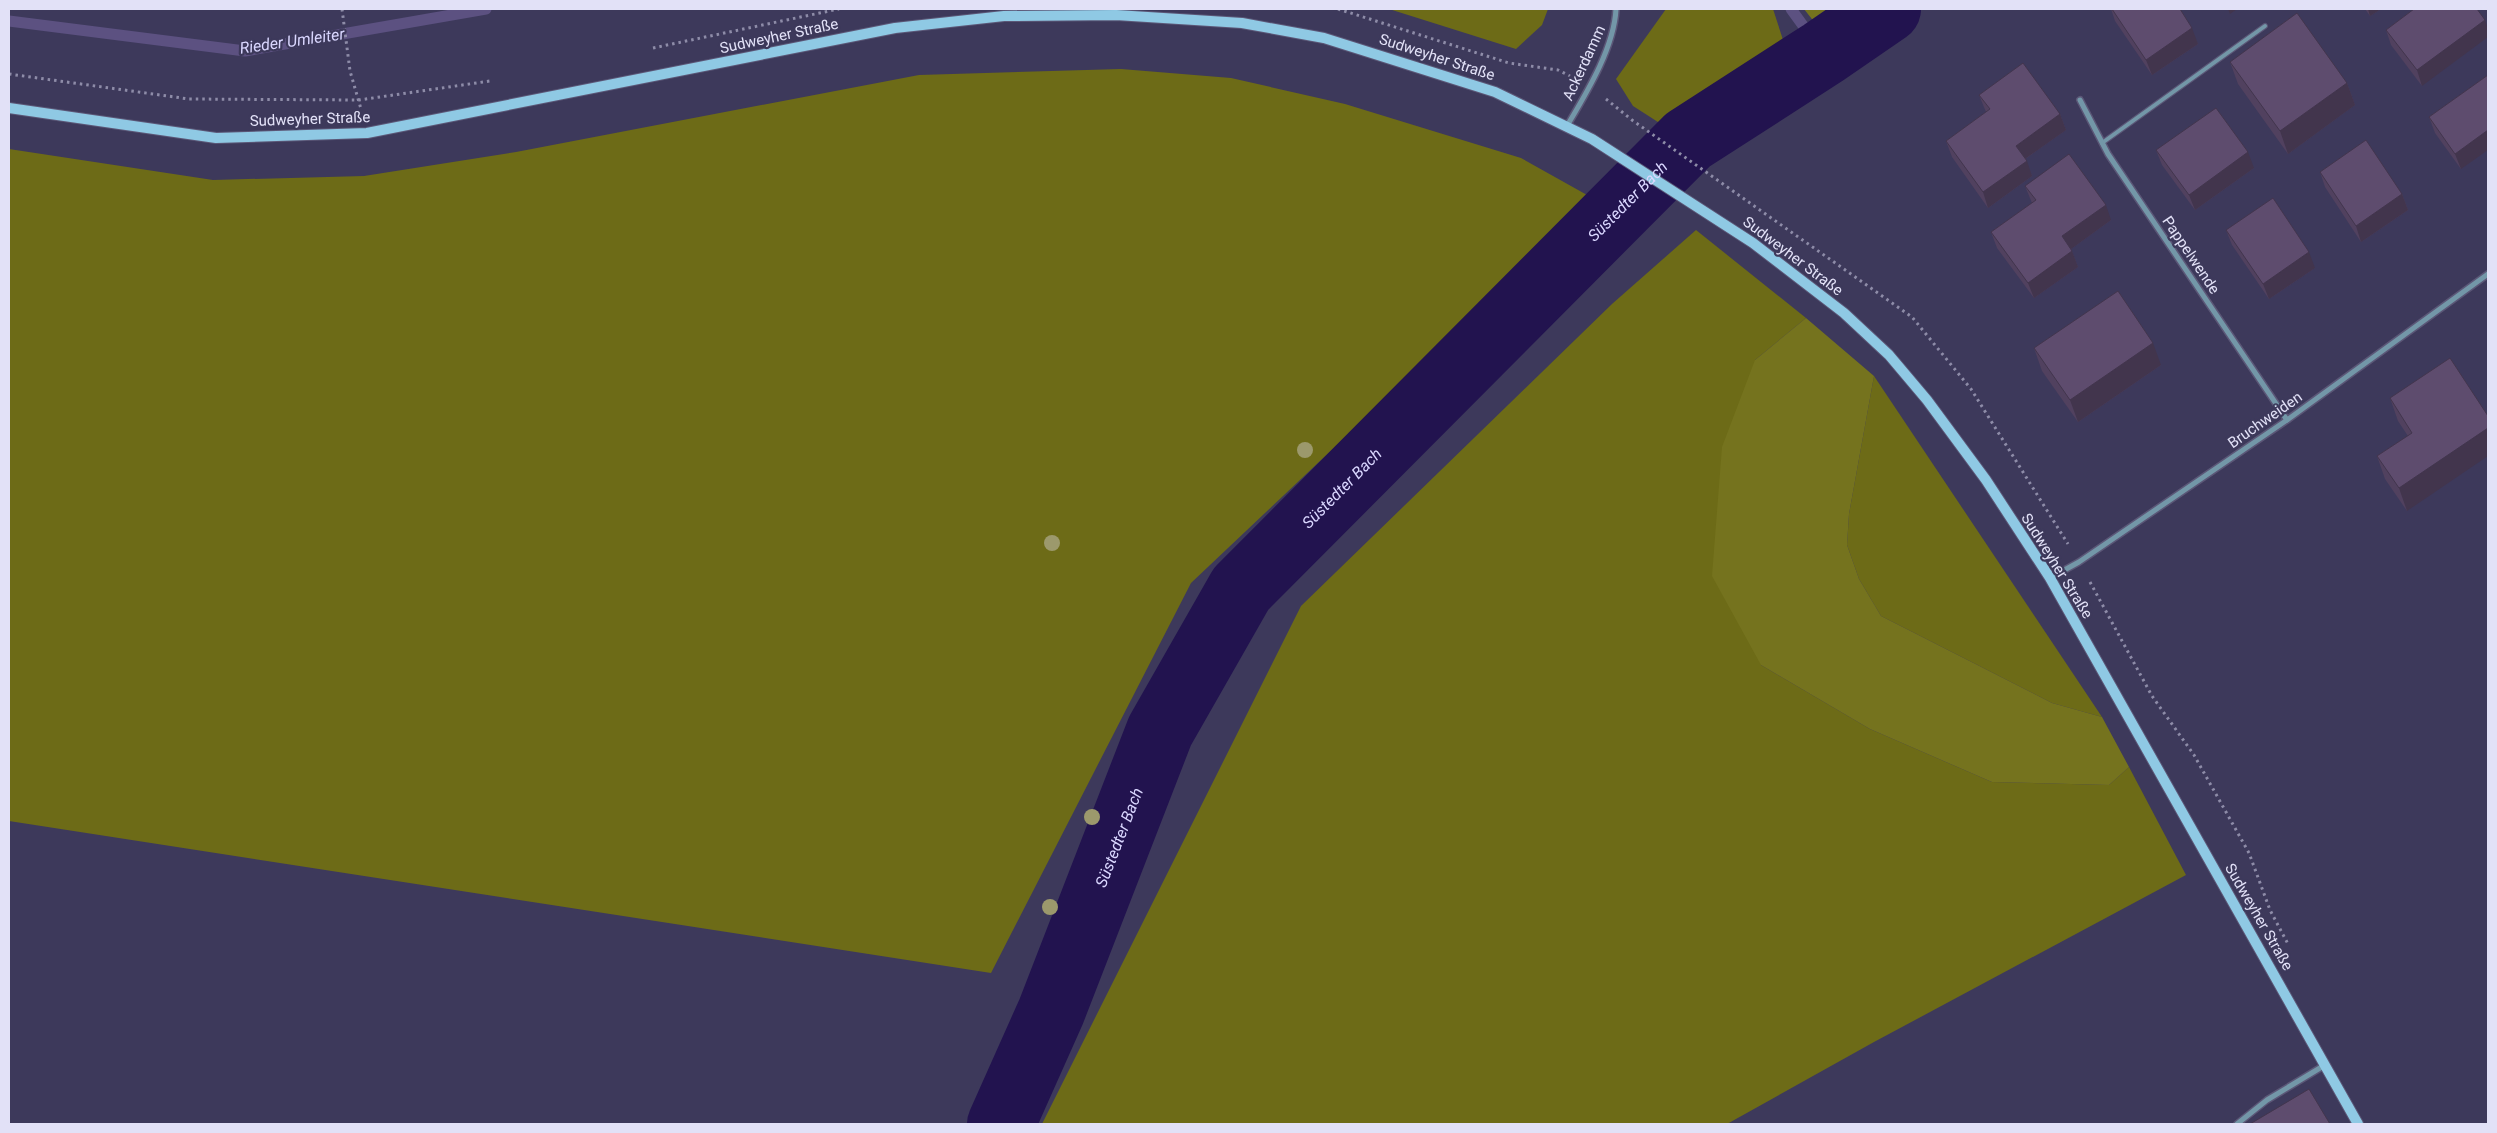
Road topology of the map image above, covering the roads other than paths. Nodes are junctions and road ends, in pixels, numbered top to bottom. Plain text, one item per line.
1 (1616, 9) edge
2 (2264, 26) dead end
3 (2080, 100) dead end
4 (9, 108) edge
5 (1567, 126) junction
6 (2102, 143) junction
7 (2488, 274) edge
8 (2287, 420) junction
9 (2050, 578) junction
10 (2325, 1065) junction
11 (2237, 1124) edge
12 (2358, 1124) edge

1 - 5 street, Ackerdamm
2 - 6 lane
3 - 6 street, Pappelwende
4 - 5 street, Sudweyher Straße
5 - 9 street, Sudweyher Straße
6 - 8 street, Pappelwende
7 - 8 street, Bruchweiden
8 - 9 street, Bruchweiden
9 - 10 street, Sudweyher Straße
10 - 11 street
10 - 12 street, Sudweyher Straße

